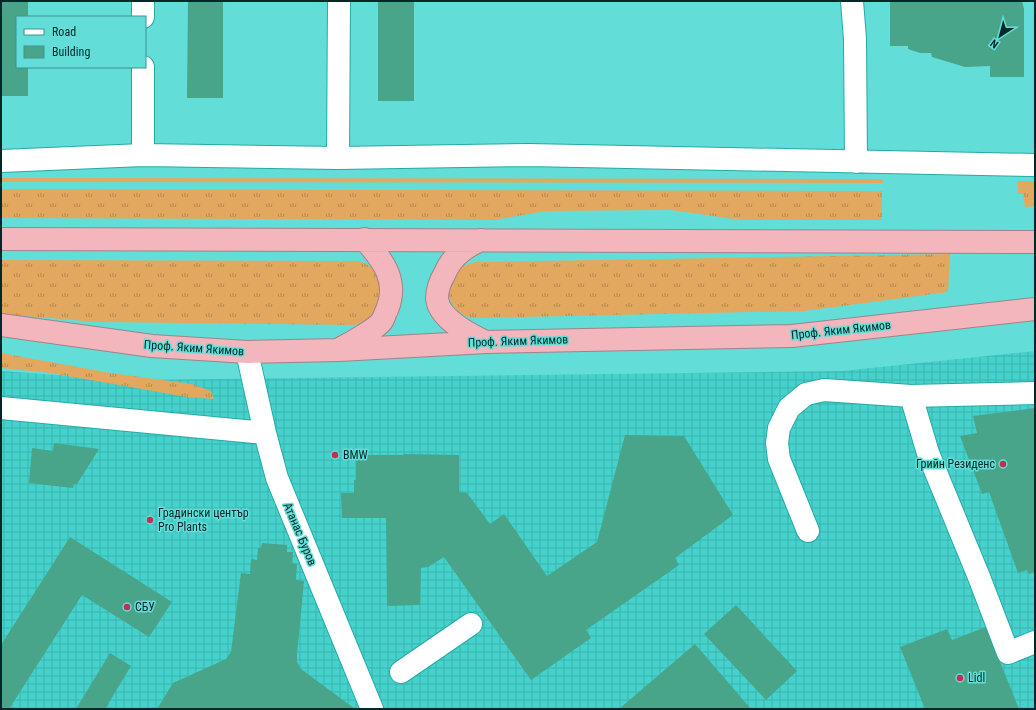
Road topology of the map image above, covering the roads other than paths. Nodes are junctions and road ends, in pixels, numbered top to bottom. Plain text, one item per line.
1 (143, 1) edge
2 (339, 1) edge
3 (852, 1) edge
4 (143, 16) edge
5 (143, 68) edge
6 (143, 155) junction
7 (338, 158) junction
8 (1, 161) edge
9 (856, 162) junction
10 (1035, 165) edge
11 (1, 239) edge
12 (364, 239) junction
13 (481, 240) junction
14 (1035, 242) edge
15 (1035, 309) edge
16 (1, 324) edge
17 (486, 342) junction
18 (338, 350) junction
19 (247, 352) junction
20 (1035, 393) edge
21 (911, 396) junction
22 (1, 408) edge
23 (265, 433) junction
24 (808, 531) dead end
25 (471, 624) dead end
26 (1035, 642) edge
27 (401, 672) dead end
28 (372, 709) edge

1 - 4 street
2 - 7 street
3 - 9 street
5 - 6 street
6 - 7 street
6 - 8 street
7 - 9 street
9 - 10 street
11 - 12 highway
12 - 13 highway
12 - 18 highway
13 - 14 highway
13 - 17 highway
15 - 17 highway, Проф. Яким Якимов
16 - 19 highway, Проф. Яким Якимов
17 - 18 highway, Проф. Яким Якимов
18 - 19 highway, Проф. Яким Якимов
19 - 23 street, Атанас Буров
20 - 21 street
21 - 24 street
21 - 26 street
22 - 23 street
23 - 28 street, Атанас Буров
25 - 27 street

